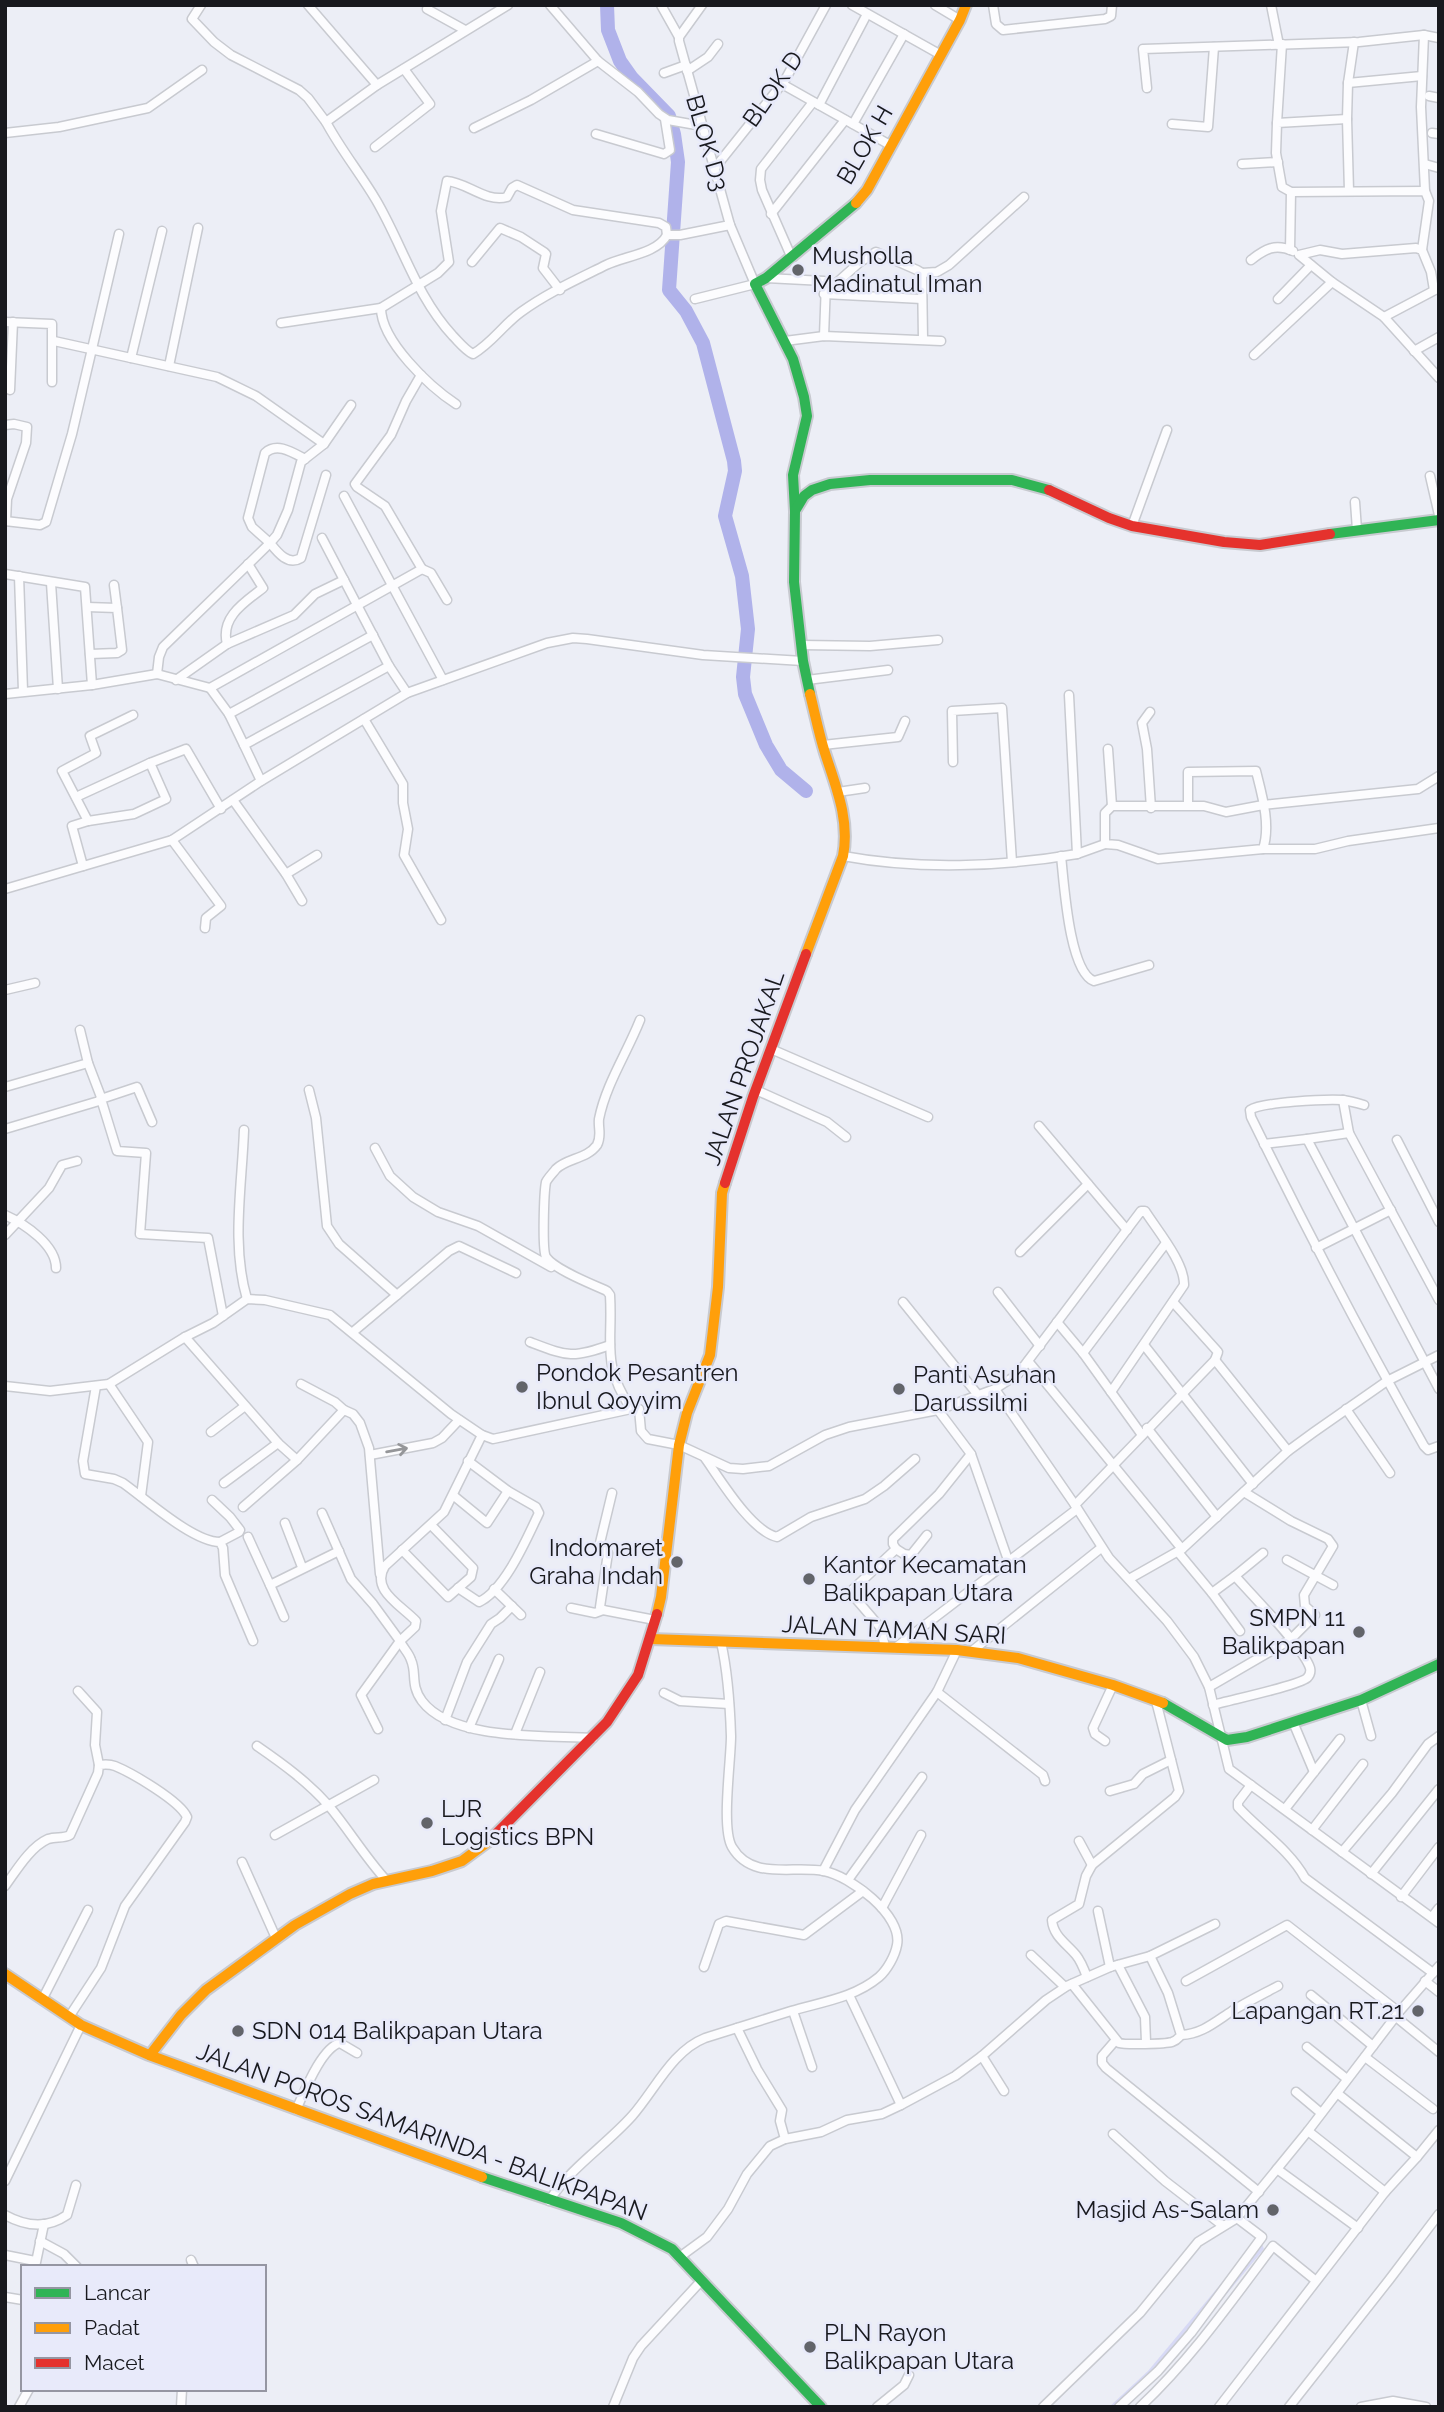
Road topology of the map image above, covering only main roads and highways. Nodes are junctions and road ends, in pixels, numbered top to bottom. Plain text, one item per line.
1 (966, 5) edge
2 (755, 284) joint
3 (795, 511) junction
4 (1439, 518) edge
5 (651, 1639) junction
6 (1439, 1664) edge
7 (5, 1974) edge
8 (150, 2055) junction
9 (821, 2407) edge

1 - 2 main road, BLOK H
2 - 3 main road, JALAN PROJAKAL
3 - 4 main road
3 - 5 main road, JALAN PROJAKAL
5 - 6 main road, JALAN TAMAN SARI
5 - 8 main road, JALAN PROJAKAL
7 - 8 main road, JALAN POROS SAMARINDA - BALIKPAPAN
8 - 9 main road, JALAN POROS SAMARINDA - BALIKPAPAN

